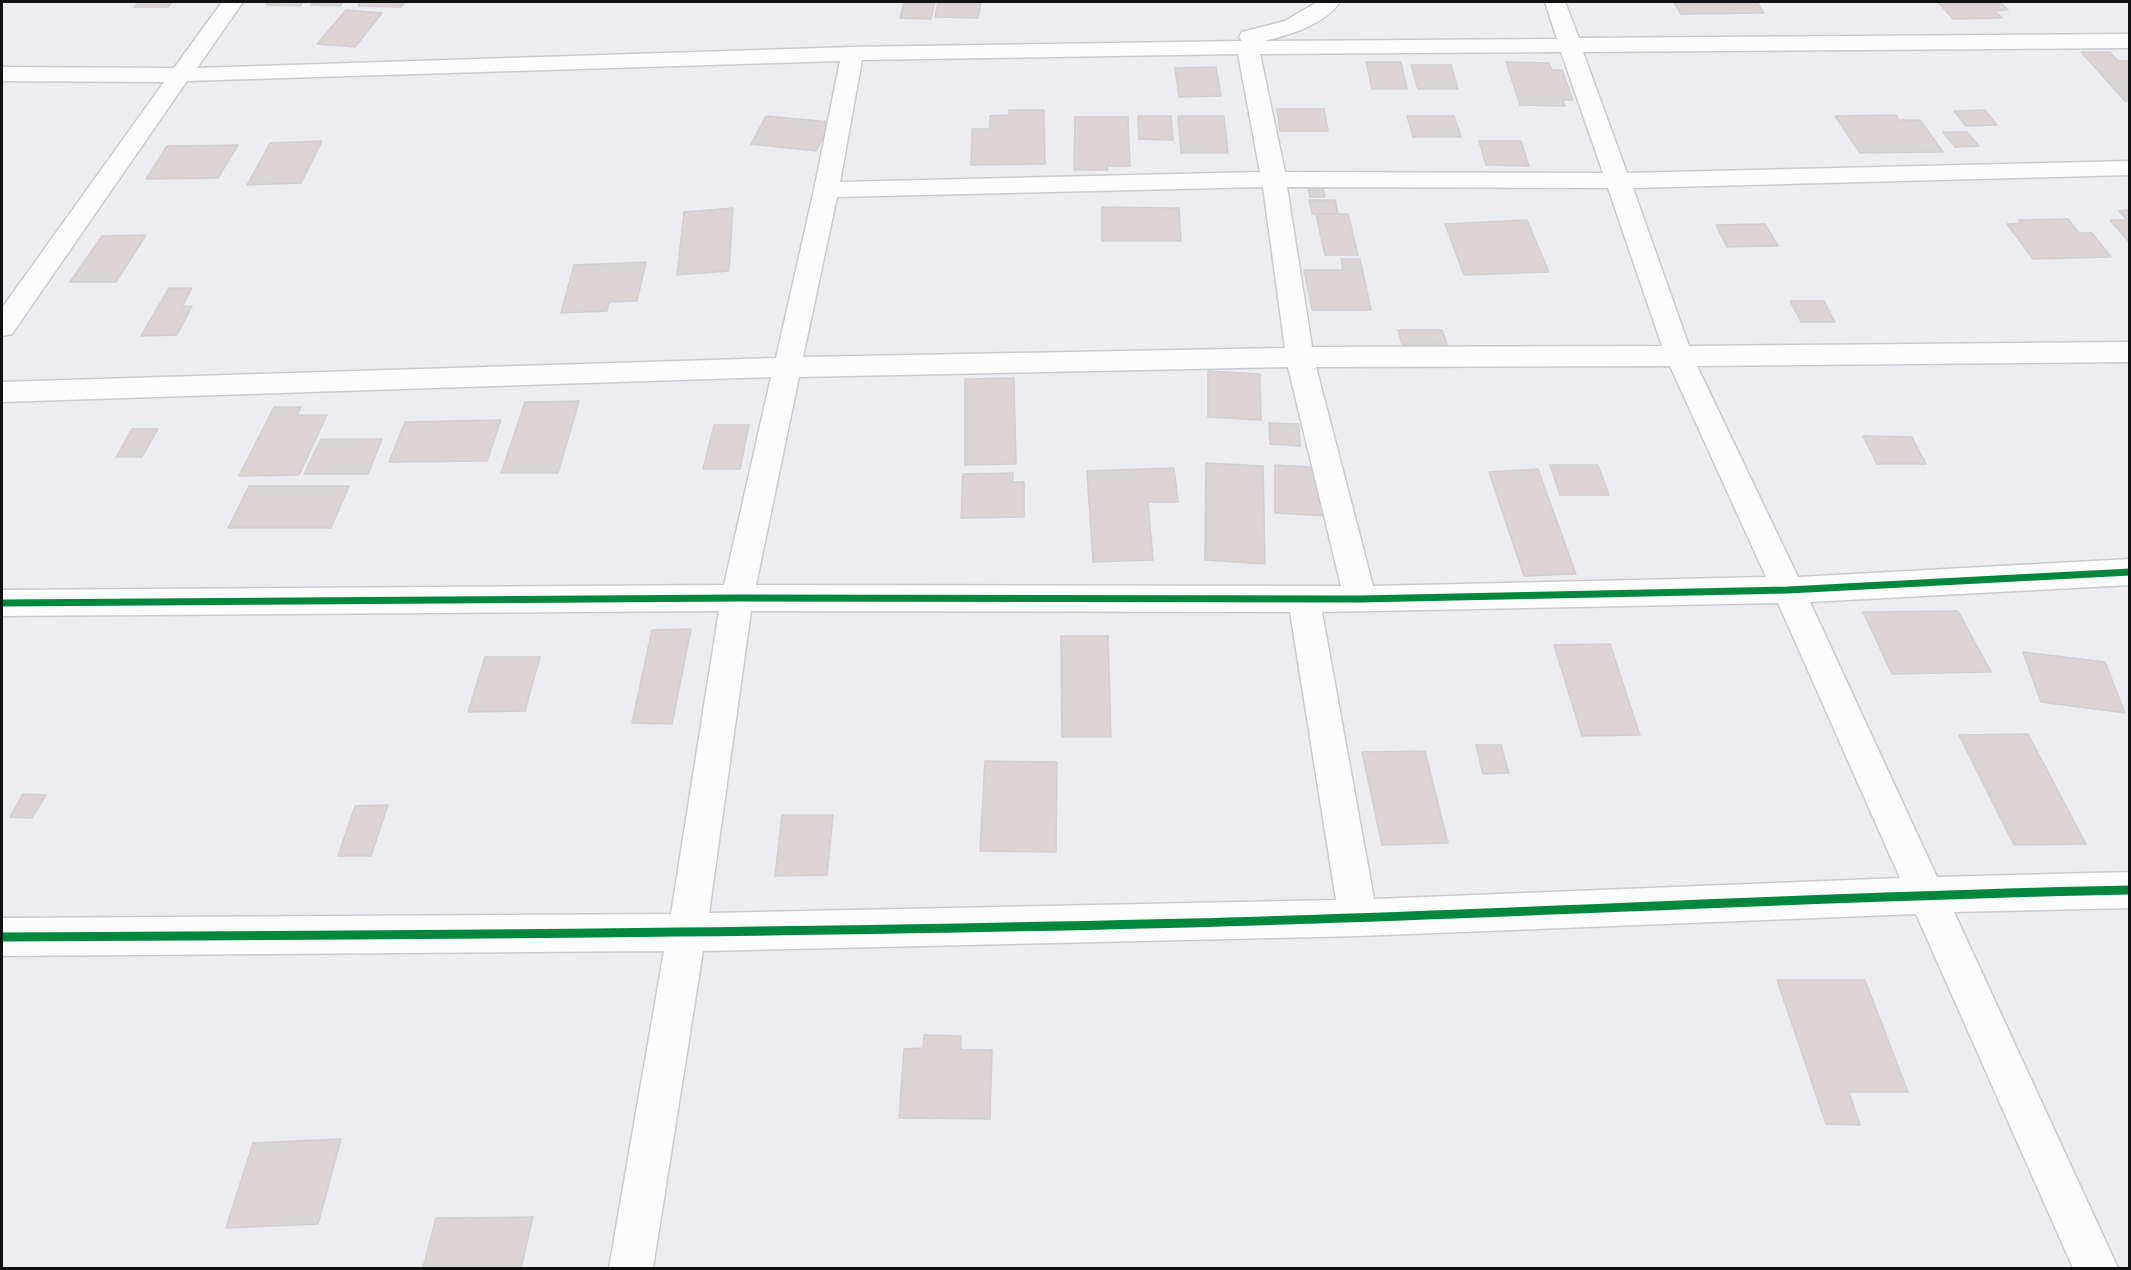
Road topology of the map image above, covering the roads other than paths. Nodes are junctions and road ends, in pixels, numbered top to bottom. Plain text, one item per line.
1 (232, 2) edge
2 (1329, 2) edge
3 (1555, 2) edge
4 (2130, 41) edge
5 (1571, 45) junction
6 (1182, 48) junction
7 (1248, 48) junction
8 (852, 54) junction
9 (2, 74) edge
10 (179, 75) junction
11 (2130, 168) edge
12 (1274, 179) junction
13 (1619, 181) junction
14 (826, 190) junction
15 (2, 327) edge
16 (2130, 352) edge
17 (1679, 356) junction
18 (1300, 357) junction
19 (788, 367) junction
20 (2, 392) edge
21 (2130, 572) edge
22 (1788, 590) junction
23 (737, 598) junction
24 (1360, 598) junction
25 (1304, 599) junction
26 (2, 603) edge
27 (2130, 890) edge
28 (1925, 893) junction
29 (1358, 918) junction
30 (687, 933) junction
31 (2, 937) edge
32 (631, 1269) edge
33 (2096, 1269) edge

1 - 10 street
2 - 6 street
3 - 5 street
4 - 5 street
5 - 7 street
5 - 13 street
6 - 7 street
6 - 8 street
7 - 12 street
8 - 10 street
8 - 14 street
9 - 10 street
10 - 15 street
11 - 13 street
12 - 13 street
12 - 14 street
12 - 18 street
13 - 17 street
14 - 19 street
16 - 17 street
17 - 18 street
17 - 22 street
18 - 19 street
18 - 24 street
19 - 20 street
19 - 23 street
21 - 22 street
22 - 24 street
22 - 28 street
23 - 25 street
23 - 26 street
23 - 30 street
24 - 25 street
25 - 29 street
27 - 28 street
28 - 29 street
28 - 33 street
29 - 30 street
30 - 31 street
30 - 32 street

